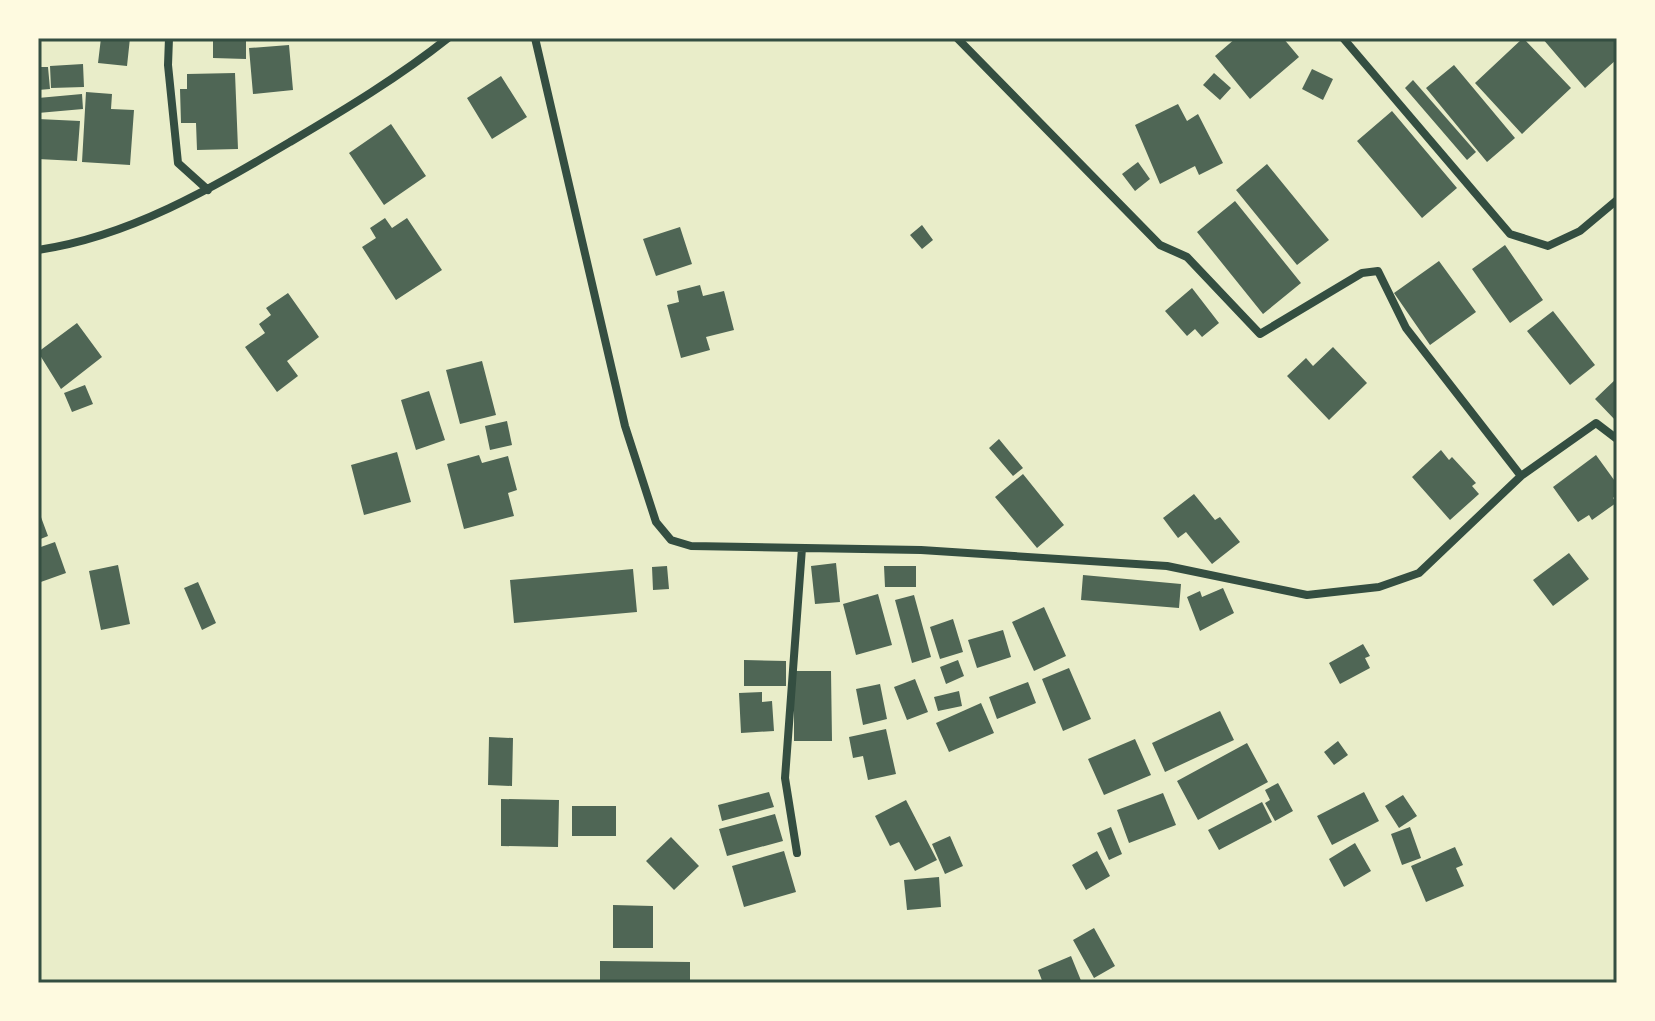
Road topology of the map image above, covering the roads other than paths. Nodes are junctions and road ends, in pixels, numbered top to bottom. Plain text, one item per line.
1 (169, 38) edge
2 (448, 38) edge
3 (535, 38) edge
4 (957, 38) edge
5 (1343, 38) edge
6 (208, 190) junction
7 (1617, 200) edge
8 (38, 250) edge
9 (1617, 439) edge
10 (1521, 476) junction
11 (802, 548) junction
12 (797, 853) dead end

1 - 6 street
2 - 6 street
3 - 11 street
4 - 10 street
5 - 7 street
6 - 8 street
9 - 10 street
10 - 11 street
11 - 12 street

